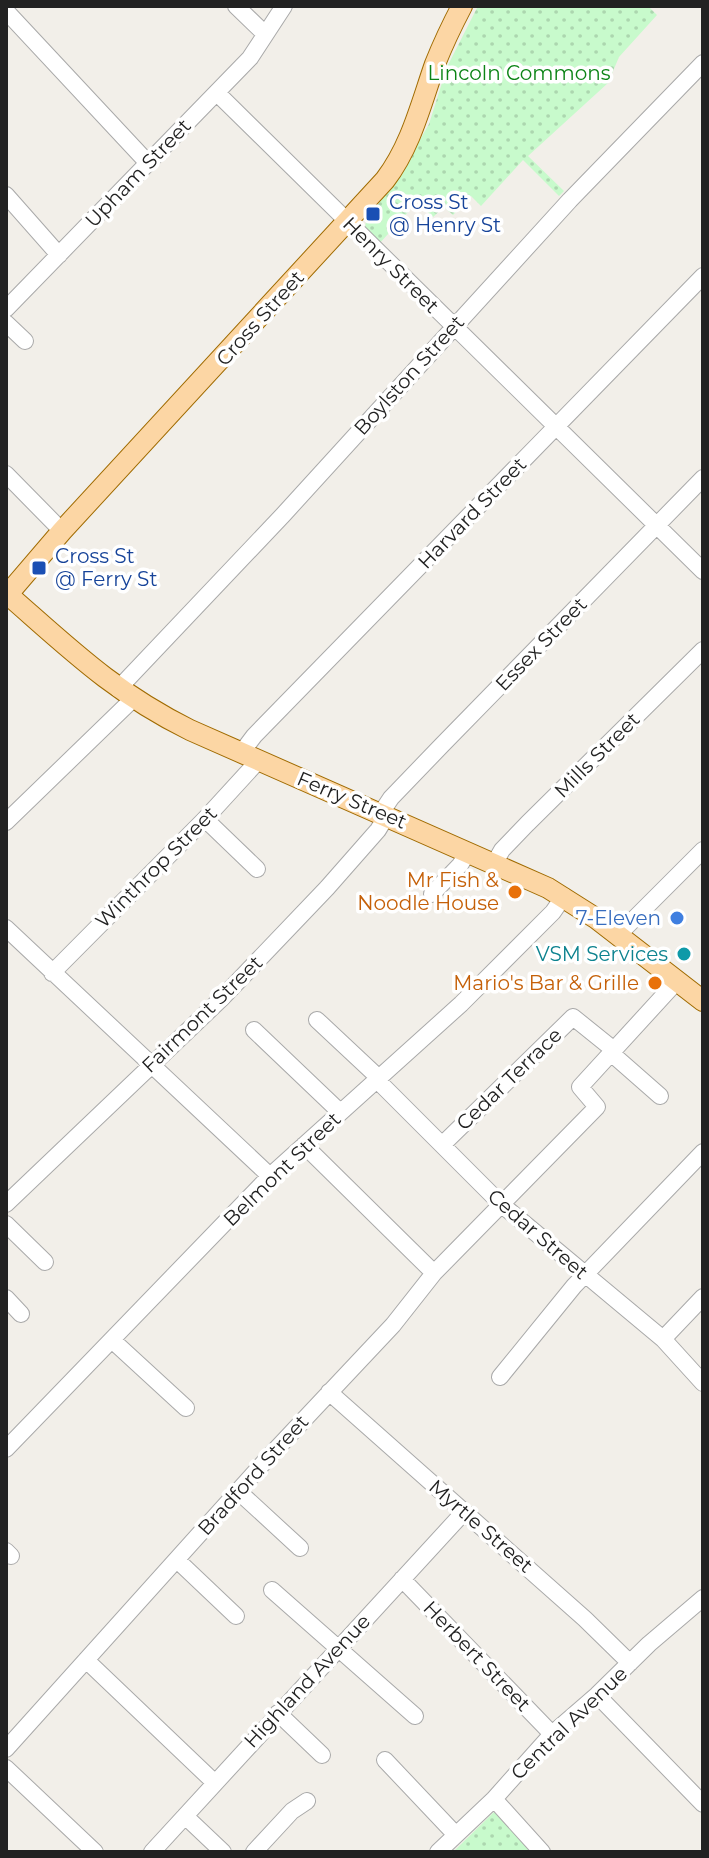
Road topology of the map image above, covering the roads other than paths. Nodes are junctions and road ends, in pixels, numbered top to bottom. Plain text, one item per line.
1 (236, 6) edge
2 (284, 6) edge
3 (462, 6) edge
4 (6, 11) edge
5 (265, 34) junction
6 (703, 63) edge
7 (217, 93) junction
8 (147, 162) junction
9 (6, 195) edge
10 (348, 221) junction
11 (59, 255) junction
12 (703, 276) edge
13 (6, 309) edge
14 (6, 323) edge
15 (454, 326) junction
16 (25, 341) dead end
17 (556, 426) junction
18 (6, 474) edge
19 (703, 478) edge
20 (656, 526) junction
21 (62, 531) junction
22 (703, 571) edge
23 (7, 594) edge
24 (703, 650) edge
25 (125, 694) junction
26 (250, 756) junction
27 (384, 814) junction
28 (205, 819) junction
29 (6, 822) edge
30 (703, 850) edge
31 (468, 852) junction
32 (494, 864) junction
33 (257, 869) dead end
34 (432, 894) dead end
35 (564, 896) junction
36 (7, 930) edge
37 (617, 936) junction
38 (52, 973) junction
39 (677, 981) junction
40 (702, 999) edge
41 (317, 1020) dead end
42 (254, 1030) dead end
43 (612, 1052) junction
44 (152, 1065) junction
45 (378, 1079) junction
46 (660, 1096) dead end
47 (340, 1112) junction
48 (304, 1145) junction
49 (442, 1145) junction
50 (701, 1158) edge
51 (270, 1176) junction
52 (6, 1204) edge
53 (501, 1204) junction
54 (6, 1224) edge
55 (45, 1262) dead end
56 (434, 1273) junction
57 (585, 1275) junction
58 (703, 1297) edge
59 (6, 1298) edge
60 (21, 1314) dead end
61 (663, 1339) junction
62 (112, 1340) junction
63 (500, 1377) dead end
64 (703, 1383) edge
65 (329, 1392) junction
66 (186, 1408) dead end
67 (6, 1449) edge
68 (238, 1491) junction
69 (464, 1512) junction
70 (300, 1548) dead end
71 (177, 1560) junction
72 (402, 1579) junction
73 (272, 1590) dead end
74 (703, 1598) edge
75 (236, 1616) dead end
76 (338, 1647) junction
77 (86, 1660) junction
78 (630, 1663) junction
79 (597, 1695) junction
80 (278, 1713) junction
81 (415, 1716) dead end
82 (552, 1734) junction
83 (6, 1749) edge
84 (322, 1755) dead end
85 (385, 1760) dead end
86 (6, 1768) edge
87 (214, 1782) junction
88 (494, 1799) junction
89 (307, 1801) dead end
90 (703, 1804) edge
91 (185, 1816) junction
92 (456, 1835) junction
93 (95, 1852) edge
94 (152, 1852) edge
95 (223, 1852) edge
96 (254, 1852) edge
97 (438, 1852) edge
98 (542, 1852) edge

1 - 5 street
2 - 5 street, Upham Street
3 - 10 main road, Cross Street
4 - 8 street
5 - 7 street, Upham Street
6 - 15 street, Boylston Street
7 - 8 street, Upham Street
7 - 10 street, Henry Street
8 - 11 street, Upham Street
9 - 11 street
10 - 15 street, Henry Street
10 - 21 main road, Cross Street
11 - 13 street, Upham Street
12 - 17 street, Harvard Street
14 - 16 street
15 - 17 street, Henry Street
15 - 25 street, Boylston Street
17 - 20 street, Henry Street
17 - 26 street, Harvard Street
18 - 21 street
19 - 20 street, Essex Street
20 - 22 street, Henry Street
20 - 27 street, Essex Street
21 - 23 main road, Cross Street
23 - 25 main road, Ferry Street
24 - 32 street, Mills Street
25 - 26 main road, Ferry Street
25 - 29 street, Boylston Street
26 - 27 main road, Ferry Street
26 - 28 street, Winthrop Street
27 - 31 main road, Ferry Street
27 - 44 street, Fairmont Street
28 - 33 street
28 - 38 street, Winthrop Street
30 - 37 street
31 - 32 main road, Ferry Street
31 - 34 street
32 - 35 main road, Ferry Street
35 - 37 main road, Ferry Street
35 - 45 street, Belmont Street
36 - 38 street
37 - 39 main road, Ferry Street
38 - 44 street
39 - 40 main road, Ferry Street
39 - 43 street
41 - 45 street, Cedar Street
42 - 47 street
43 - 46 street
43 - 49 street, Cedar Terrace
43 - 53 street, Bradford Street
44 - 51 street
44 - 52 street, Fairmont Street
45 - 47 street, Belmont Street
45 - 49 street, Cedar Street
47 - 48 street, Belmont Street
48 - 51 street, Belmont Street
48 - 56 street
49 - 53 street, Cedar Street
50 - 57 street
51 - 62 street, Belmont Street
53 - 56 street, Bradford Street
53 - 57 street, Cedar Street
54 - 55 street
56 - 65 street, Bradford Street
57 - 61 street, Cedar Street
57 - 63 street
58 - 61 street
59 - 60 street
61 - 64 street, Cedar Street
62 - 66 street
62 - 67 street, Belmont Street
65 - 68 street, Bradford Street
65 - 69 street, Myrtle Street
68 - 70 street
68 - 71 street, Bradford Street
69 - 72 street, Highland Avenue
69 - 78 street, Myrtle Street
71 - 75 street
71 - 77 street, Bradford Street
72 - 76 street, Highland Avenue
72 - 82 street, Herbert Street
73 - 76 street
74 - 78 street, Central Avenue
76 - 80 street, Highland Avenue
76 - 81 street
77 - 83 street, Bradford Street
77 - 87 street
78 - 79 street, Central Avenue
79 - 82 street, Central Avenue
79 - 90 street
80 - 84 street
80 - 87 street, Highland Avenue
82 - 88 street, Central Avenue
85 - 92 street
86 - 93 street
87 - 91 street, Highland Avenue
88 - 92 street, Central Avenue
88 - 98 street
89 - 96 street
91 - 94 street, Highland Avenue
91 - 95 street
92 - 97 street, Central Avenue

